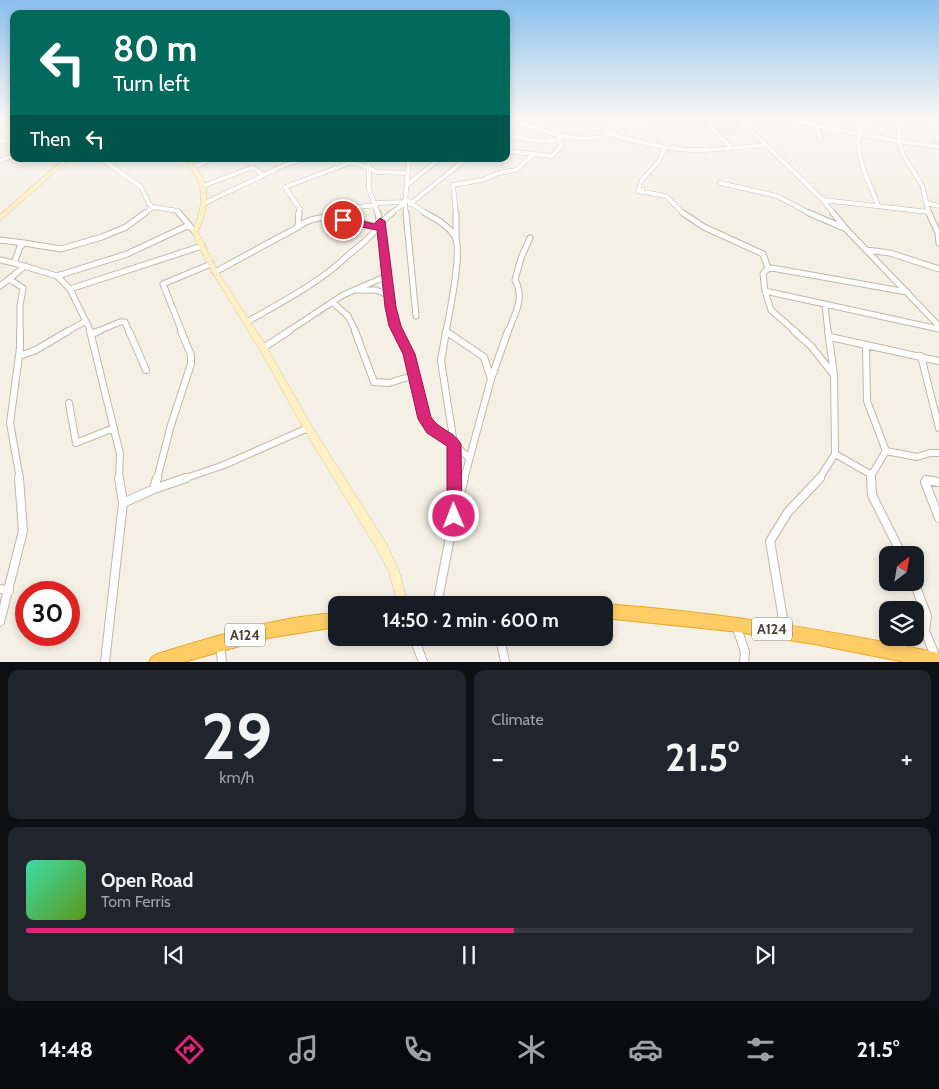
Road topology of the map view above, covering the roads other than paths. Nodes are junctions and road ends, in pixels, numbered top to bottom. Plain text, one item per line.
1 (559, 149) edge
2 (664, 149) edge
3 (685, 149) edge
4 (706, 149) edge
5 (770, 149) edge
6 (860, 149) edge
7 (901, 149) edge
8 (510, 151) edge
9 (533, 154) junction
10 (63, 162) edge
11 (106, 162) edge
12 (189, 162) edge
13 (206, 162) edge
14 (294, 162) edge
15 (348, 162) joint
16 (368, 162) edge
17 (409, 162) edge
18 (435, 162) edge
19 (462, 162) edge
20 (193, 167) junction
21 (369, 168) junction
22 (408, 172) junction
23 (264, 176) junction
24 (720, 183) dead end
25 (407, 185) junction
26 (203, 186) junction
27 (823, 200) junction
28 (407, 202) junction
29 (205, 203) junction
30 (927, 203) junction
31 (375, 204) junction
32 (878, 205) junction
33 (939, 206) edge
34 (153, 207) junction
35 (929, 212) junction
36 (325, 217) junction
37 (0, 218) edge
38 (201, 219) junction
39 (380, 221) junction
40 (188, 224) junction
41 (298, 227) junction
42 (376, 228) junction
43 (846, 229) junction
44 (195, 232) junction
45 (456, 237) junction
46 (530, 238) dead end
47 (0, 240) edge
48 (24, 243) junction
49 (939, 243) edge
50 (202, 246) junction
51 (865, 249) junction
52 (0, 260) edge
53 (14, 263) junction
54 (25, 266) junction
55 (213, 268) junction
56 (768, 268) junction
57 (939, 269) edge
58 (57, 276) junction
59 (387, 276) junction
60 (9, 279) junction
61 (0, 286) edge
62 (70, 289) junction
63 (353, 290) junction
64 (765, 292) junction
65 (907, 292) junction
66 (388, 295) junction
67 (332, 302) junction
68 (824, 304) junction
69 (416, 316) dead end
70 (86, 321) junction
71 (247, 322) junction
72 (939, 328) edge
73 (447, 332) junction
74 (92, 334) junction
75 (830, 337) junction
76 (866, 345) junction
77 (263, 348) junction
78 (19, 356) junction
79 (921, 356) junction
80 (939, 361) edge
81 (146, 370) dead end
82 (415, 375) junction
83 (834, 375) junction
84 (491, 379) junction
85 (69, 403) dead end
86 (114, 428) junction
87 (308, 428) junction
88 (939, 428) edge
89 (454, 444) junction
90 (886, 451) junction
91 (939, 453) edge
92 (835, 454) junction
93 (469, 458) junction
94 (872, 475) junction
95 (939, 482) edge
96 (154, 488) junction
97 (123, 503) junction
98 (454, 516) junction
99 (939, 518) edge
100 (897, 546) edge
101 (4, 590) edge
102 (917, 591) edge
103 (401, 596) edge
104 (439, 596) edge
105 (613, 612) edge
106 (328, 621) edge
107 (0, 622) edge
108 (735, 624) junction
109 (785, 630) junction
110 (220, 643) junction
111 (417, 646) edge
112 (502, 646) edge
113 (902, 657) edge
114 (938, 661) edge
115 (105, 662) edge
116 (157, 662) edge
117 (222, 662) edge
118 (423, 662) edge
119 (505, 662) edge
120 (744, 662) edge

1 - 9 street
2 - 56 street
3 - 4 street
5 - 27 street
6 - 32 street
7 - 30 street
8 - 9 street
9 - 45 street
10 - 37 street
11 - 34 street
12 - 20 street
13 - 20 street
14 - 23 street
15 - 21 street
15 - 41 street
16 - 21 street
17 - 22 street
18 - 25 street
19 - 28 street
20 - 26 street
21 - 22 street
21 - 31 street
22 - 25 street
23 - 26 street
23 - 29 street
24 - 43 street
25 - 28 street
26 - 29 street
27 - 32 street
27 - 43 street
28 - 31 street
28 - 39 street
28 - 45 street
28 - 69 street
29 - 38 street
30 - 33 street
30 - 35 street
31 - 36 street
31 - 39 street
32 - 35 street
34 - 40 street
34 - 48 street
35 - 49 street
36 - 41 street
36 - 42 street
38 - 40 street
38 - 44 street
39 - 42 street
39 - 59 street
40 - 44 street
40 - 58 street
41 - 55 street
42 - 71 street
43 - 51 street
44 - 50 street
45 - 73 street
46 - 84 street
47 - 48 street
48 - 53 street
50 - 55 street
50 - 62 street
51 - 57 street
51 - 65 street
52 - 53 street
53 - 54 street
54 - 58 street
54 - 60 street
55 - 71 street
55 - 96 street
56 - 64 street
56 - 65 street
58 - 62 street
59 - 63 street
59 - 66 street
60 - 61 street
60 - 78 street
62 - 70 street
63 - 66 street
63 - 67 street
64 - 68 street
64 - 83 street
65 - 72 street
66 - 82 street
67 - 77 street
67 - 82 street
68 - 72 street
68 - 75 street
70 - 74 street
70 - 78 street
71 - 77 street
73 - 84 street
73 - 89 street
74 - 81 street
74 - 86 street
75 - 76 street
75 - 83 street
76 - 79 street
76 - 90 street
77 - 87 street
78 - 101 street
79 - 80 street
79 - 88 street
82 - 89 street
83 - 92 street
84 - 93 street
85 - 86 street
86 - 97 street
87 - 96 street
87 - 103 street
89 - 93 street
89 - 98 street
90 - 91 street
90 - 94 street
92 - 94 street
92 - 109 street
93 - 98 street
94 - 100 street
95 - 99 street
96 - 97 street
97 - 115 street
98 - 104 street
101 - 107 street
102 - 114 street
105 - 108 highway, A124
106 - 110 highway, A124
108 - 109 highway, A124
108 - 120 street
109 - 113 highway, A124
110 - 116 highway, A124
110 - 117 street
111 - 118 street
112 - 119 street
113 - 114 highway, A124

